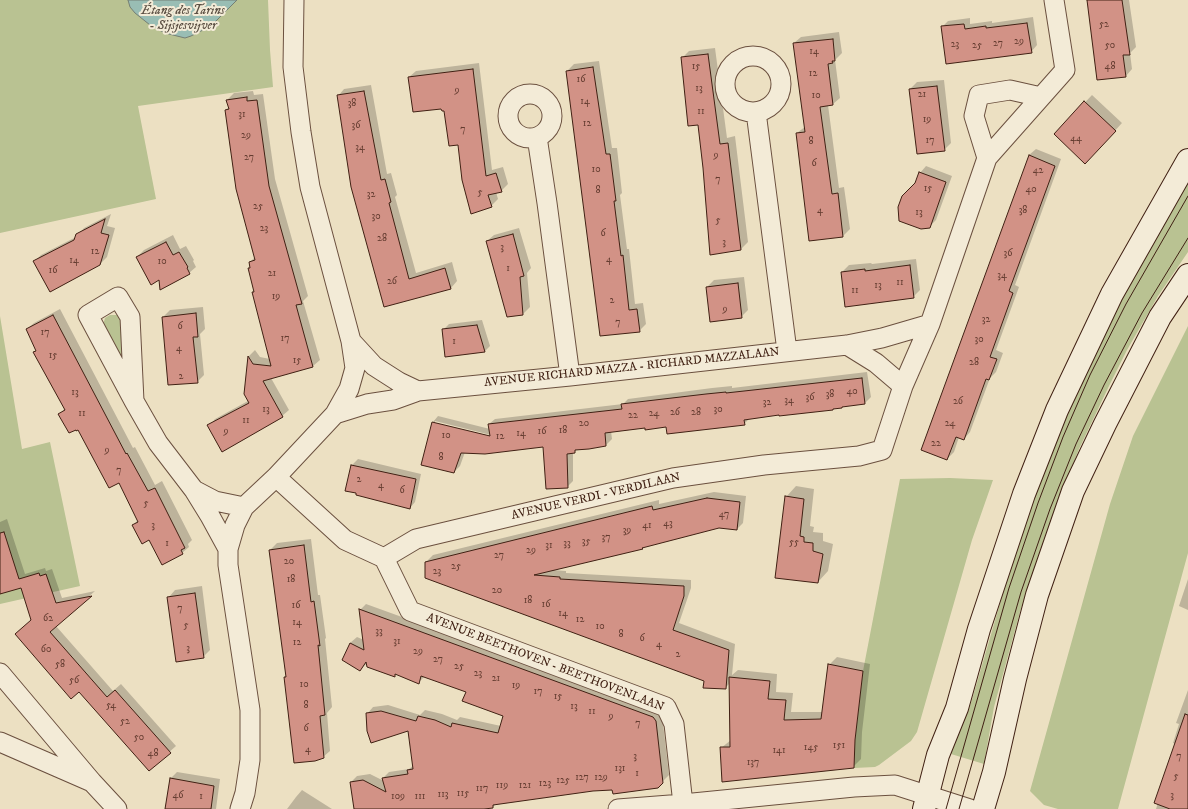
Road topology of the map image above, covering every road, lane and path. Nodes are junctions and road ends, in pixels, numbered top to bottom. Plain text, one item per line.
1 (294, 0) edge
2 (1054, 0) edge
3 (1041, 97) junction
4 (756, 112) dead end
5 (537, 137) dead end
6 (987, 158) junction
7 (1188, 160) edge
8 (1188, 275) edge
9 (930, 324) junction
10 (352, 341) junction
11 (847, 345) junction
12 (787, 351) junction
13 (570, 376) junction
14 (903, 386) junction
15 (418, 391) junction
16 (134, 401) junction
17 (335, 414) junction
18 (276, 477) junction
19 (194, 490) junction
20 (244, 507) junction
21 (228, 549) junction
22 (384, 558) junction
23 (0, 673) edge
24 (0, 742) edge
25 (92, 782) junction
26 (926, 802) edge
27 (683, 804) junction
28 (117, 809) edge
29 (240, 809) edge
30 (618, 809) edge
31 (970, 809) edge
32 (983, 809) edge

1 - 10 street
2 - 3 street
3 - 6 street
3 - 6 street
4 - 12 street
5 - 13 street
6 - 9 street
7 - 26 main road
8 - 32 main road
9 - 11 street, AVENUE RICHARD MAZZA - RICHARD MAZZALAAN
9 - 14 street
10 - 15 street
10 - 17 street
11 - 12 street, AVENUE RICHARD MAZZA - RICHARD MAZZALAAN
11 - 14 street
12 - 13 street, AVENUE RICHARD MAZZA - RICHARD MAZZALAAN
13 - 15 street, AVENUE RICHARD MAZZA - RICHARD MAZZALAAN
14 - 22 street, AVENUE VERDI - VERDILAAN
15 - 17 street, AVENUE RICHARD MAZZA - RICHARD MAZZALAAN
16 - 16 street
16 - 19 street
17 - 18 street
18 - 20 street
18 - 22 street
19 - 20 street
19 - 21 street
20 - 21 street
21 - 29 street
22 - 27 street, AVENUE BEETHOVEN - BEETHOVENLAAN
23 - 25 street
24 - 25 street
25 - 28 street
26 - 27 street
26 - 31 street
27 - 30 street

